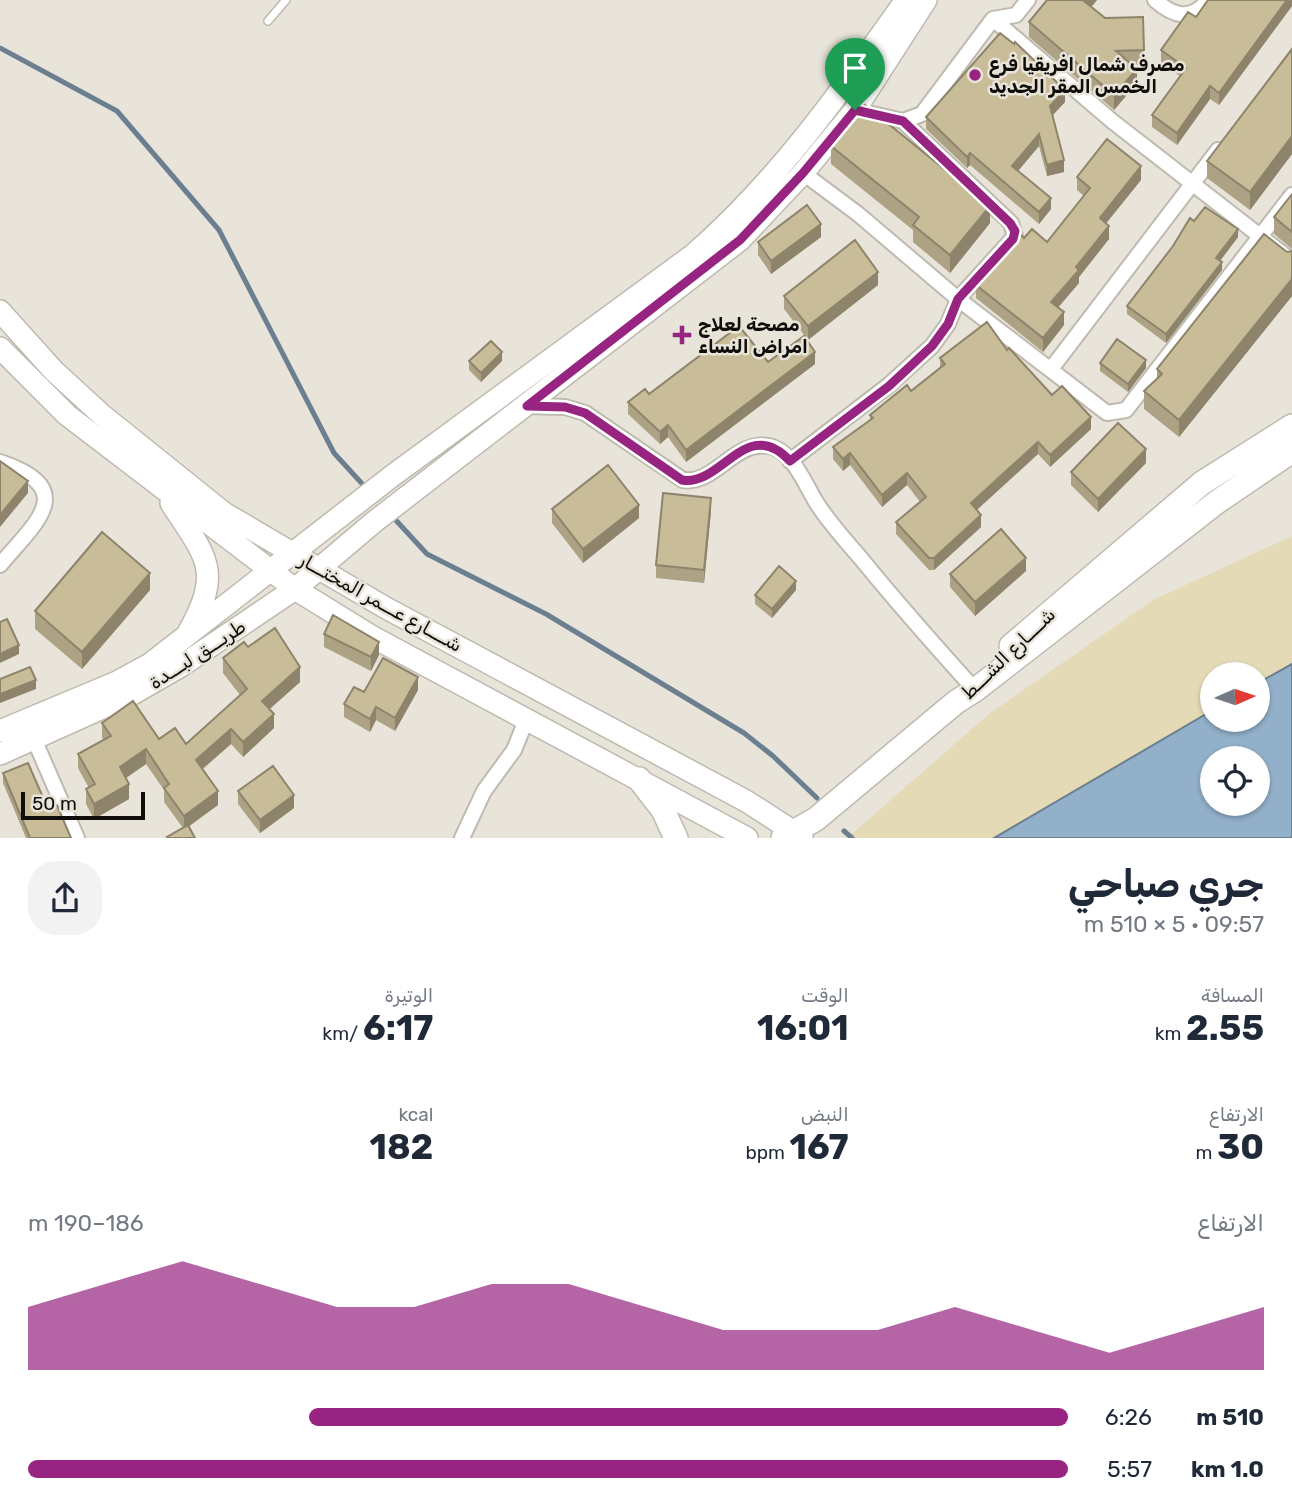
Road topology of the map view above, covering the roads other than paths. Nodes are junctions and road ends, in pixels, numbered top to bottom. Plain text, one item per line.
1 (286, 0) edge
2 (906, 0) edge
3 (926, 0) edge
4 (1028, 0) edge
5 (1156, 0) edge
6 (1208, 0) edge
7 (993, 19) junction
8 (268, 21) dead end
9 (855, 110) junction
10 (903, 121) junction
11 (1230, 133) edge
12 (803, 173) junction
13 (1191, 184) junction
14 (1292, 195) edge
15 (1261, 235) junction
16 (1292, 261) edge
17 (958, 299) junction
18 (0, 311) edge
19 (0, 348) edge
20 (1051, 369) junction
21 (527, 406) junction
22 (1292, 426) edge
23 (1292, 452) edge
24 (790, 461) junction
25 (0, 462) edge
26 (162, 489) junction
27 (294, 554) junction
28 (0, 565) edge
29 (319, 570) junction
30 (273, 572) junction
31 (295, 589) junction
32 (186, 638) junction
33 (967, 692) junction
34 (527, 718) junction
35 (0, 732) edge
36 (34, 739) junction
37 (0, 754) edge
38 (639, 779) junction
39 (799, 832) edge
40 (78, 838) edge
41 (462, 838) edge
42 (676, 838) edge
43 (747, 838) edge

1 - 8 lane
2 - 27 street, طريـــق لبـــدة
3 - 9 street, طريـــق لبـــدة
4 - 7 street
5 - 6 street
7 - 10 street
7 - 13 street
9 - 10 street
9 - 12 street, طريـــق لبـــدة
10 - 17 street
11 - 13 street
12 - 17 street
12 - 21 street, طريـــق لبـــدة
13 - 15 street
13 - 20 street
14 - 15 street
15 - 16 street
15 - 20 street
17 - 20 street
17 - 24 street
18 - 27 street, شــــارع عـــمر المختـــار
19 - 26 street, شــــارع عـــمر المختـــار
21 - 24 street
21 - 29 street, طريـــق لبـــدة
22 - 33 main road, شــــارع الشـــط
23 - 33 main road, شــــارع الشـــط
24 - 33 street
25 - 28 street
26 - 30 street, شــــارع عـــمر المختـــار
26 - 32 street
27 - 29 street, شــــارع عـــمر المختـــار
27 - 30 street, طريـــق لبـــدة
29 - 31 street, طريـــق لبـــدة
29 - 39 street, شــــارع عـــمر المختـــار
30 - 31 street, شــــارع عـــمر المختـــار
30 - 32 street, طريـــق لبـــدة
31 - 34 street, شــــارع عـــمر المختـــار
31 - 36 street, طريـــق لبـــدة
32 - 35 street, طريـــق لبـــدة
33 - 39 main road
34 - 38 street, شــــارع عـــمر المختـــار
34 - 41 street
36 - 37 street, طريـــق لبـــدة
36 - 40 street
38 - 42 main road
38 - 43 street, شــــارع عـــمر المختـــار

